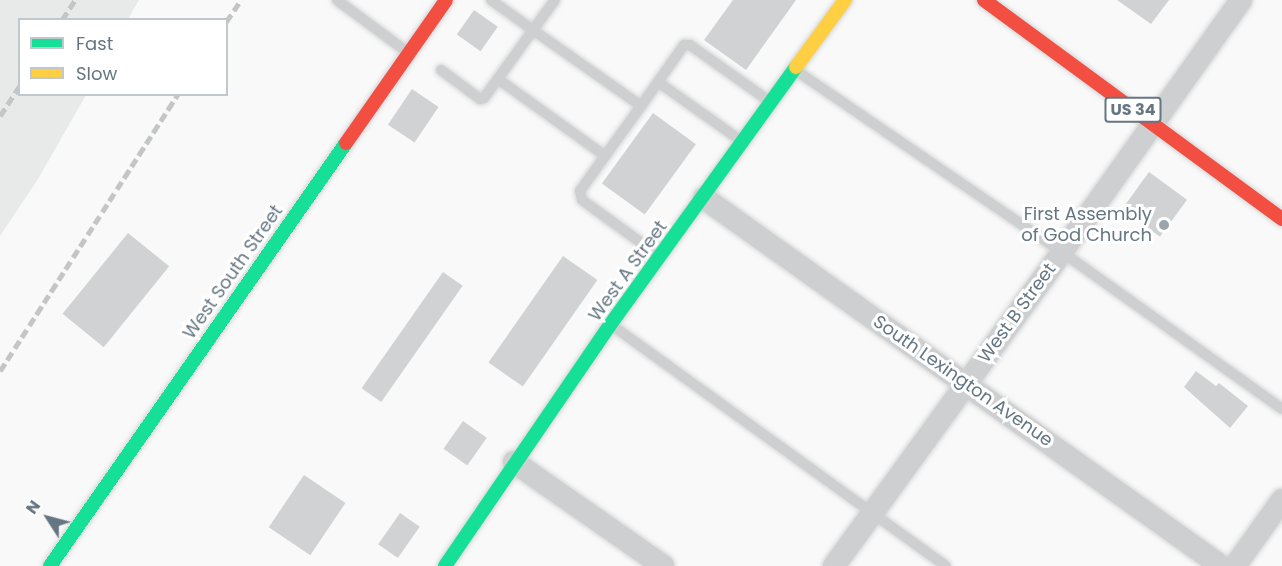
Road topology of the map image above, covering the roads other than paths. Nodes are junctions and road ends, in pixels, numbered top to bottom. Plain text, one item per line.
1 (337, 0) edge
2 (446, 0) edge
3 (491, 0) edge
4 (555, 0) edge
5 (845, 0) edge
6 (984, 0) edge
7 (1241, 0) edge
8 (533, 30) junction
9 (408, 53) junction
10 (441, 70) dead end
11 (795, 70) junction
12 (498, 79) junction
13 (658, 82) junction
14 (771, 103) junction
15 (641, 106) junction
16 (1152, 124) junction
17 (743, 142) junction
18 (605, 156) junction
19 (704, 198) junction
20 (1282, 219) edge
21 (1062, 252) junction
22 (660, 256) junction
23 (610, 325) junction
24 (966, 383) junction
25 (1282, 409) edge
26 (514, 462) junction
27 (1282, 500) edge
28 (871, 513) junction
29 (50, 566) edge
30 (445, 566) edge
31 (663, 566) edge
32 (834, 566) edge
33 (946, 566) edge
34 (1221, 566) edge
35 (1235, 566) edge

1 - 9 lane
2 - 9 main road, West South Street
3 - 8 lane
4 - 8 lane
5 - 11 main road, West A Street
6 - 16 main road, US 34
7 - 16 street, West B Street
8 - 12 lane
8 - 15 lane
9 - 29 main road, West South Street
10 - 12 lane
11 - 14 main road, West A Street
11 - 21 lane
12 - 18 lane
13 - 14 lane
13 - 15 lane
13 - 17 lane
14 - 17 main road, West A Street
15 - 18 lane
16 - 20 main road, US 34
16 - 21 street, West B Street
17 - 19 main road, West A Street
18 - 22 lane
19 - 22 main road, West A Street
19 - 24 street, South Lexington Avenue
21 - 24 street, West B Street
21 - 25 lane
22 - 23 main road, West A Street
23 - 26 main road, West A Street
23 - 28 lane
24 - 28 street, West B Street
24 - 34 street, South Lexington Avenue
26 - 30 main road, West A Street
26 - 31 street
27 - 35 street
28 - 32 street, West B Street
28 - 33 lane

